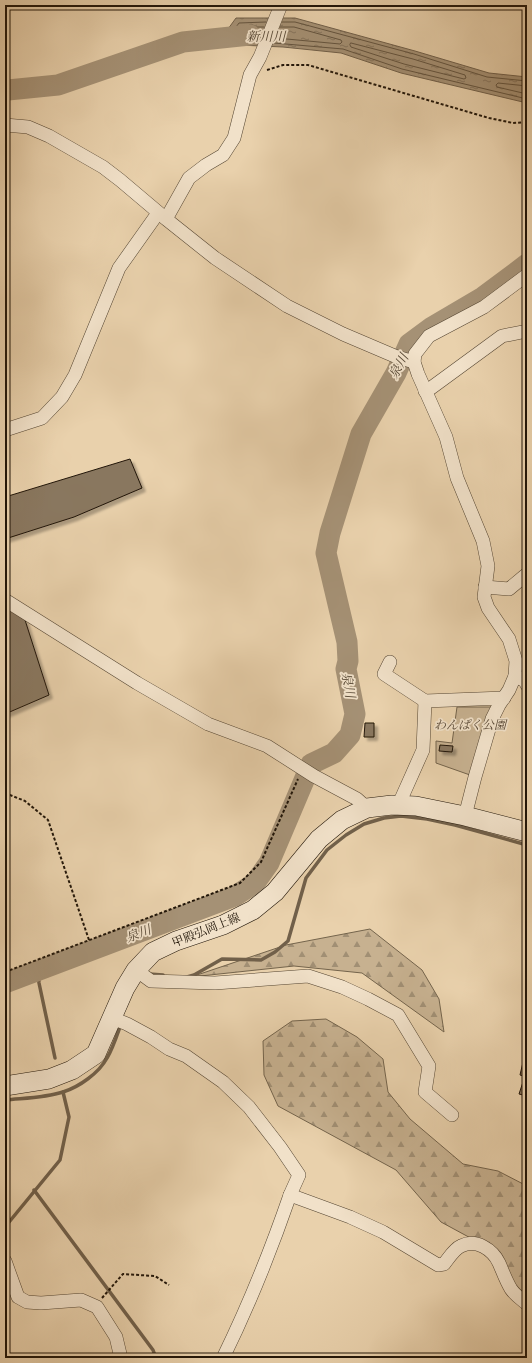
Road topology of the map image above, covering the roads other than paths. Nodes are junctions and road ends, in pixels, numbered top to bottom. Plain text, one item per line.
1 (281, 5) edge
2 (5, 125) edge
3 (162, 216) junction
4 (527, 275) edge
5 (527, 331) edge
6 (406, 360) junction
7 (425, 391) junction
8 (5, 430) edge
9 (527, 574) edge
10 (485, 587) junction
11 (5, 600) edge
12 (390, 662) dead end
13 (515, 676) junction
14 (527, 684) edge
15 (504, 698) junction
16 (425, 701) junction
17 (398, 806) junction
18 (367, 808) junction
19 (465, 816) junction
20 (527, 832) edge
21 (143, 976) junction
22 (119, 1021) junction
23 (5, 1086) edge
24 (452, 1115) dead end
25 (290, 1195) junction
26 (5, 1261) edge
27 (527, 1304) edge
28 (121, 1358) edge
29 (223, 1358) edge

1 - 3 street
2 - 3 street
3 - 6 street
3 - 8 street
4 - 6 street
5 - 7 street
6 - 7 street
7 - 10 street
9 - 10 street
10 - 13 street
11 - 18 street
12 - 16 street
13 - 14 street
13 - 15 street
15 - 16 street
15 - 19 street
16 - 17 street
17 - 18 main road, 甲殿弘岡上線
17 - 19 main road, 甲殿弘岡上線
18 - 21 main road, 甲殿弘岡上線
19 - 20 main road, 甲殿弘岡上線
21 - 22 main road, 甲殿弘岡上線
21 - 24 street
22 - 23 main road, 甲殿弘岡上線
22 - 25 street
25 - 27 street
25 - 29 street
26 - 28 street

